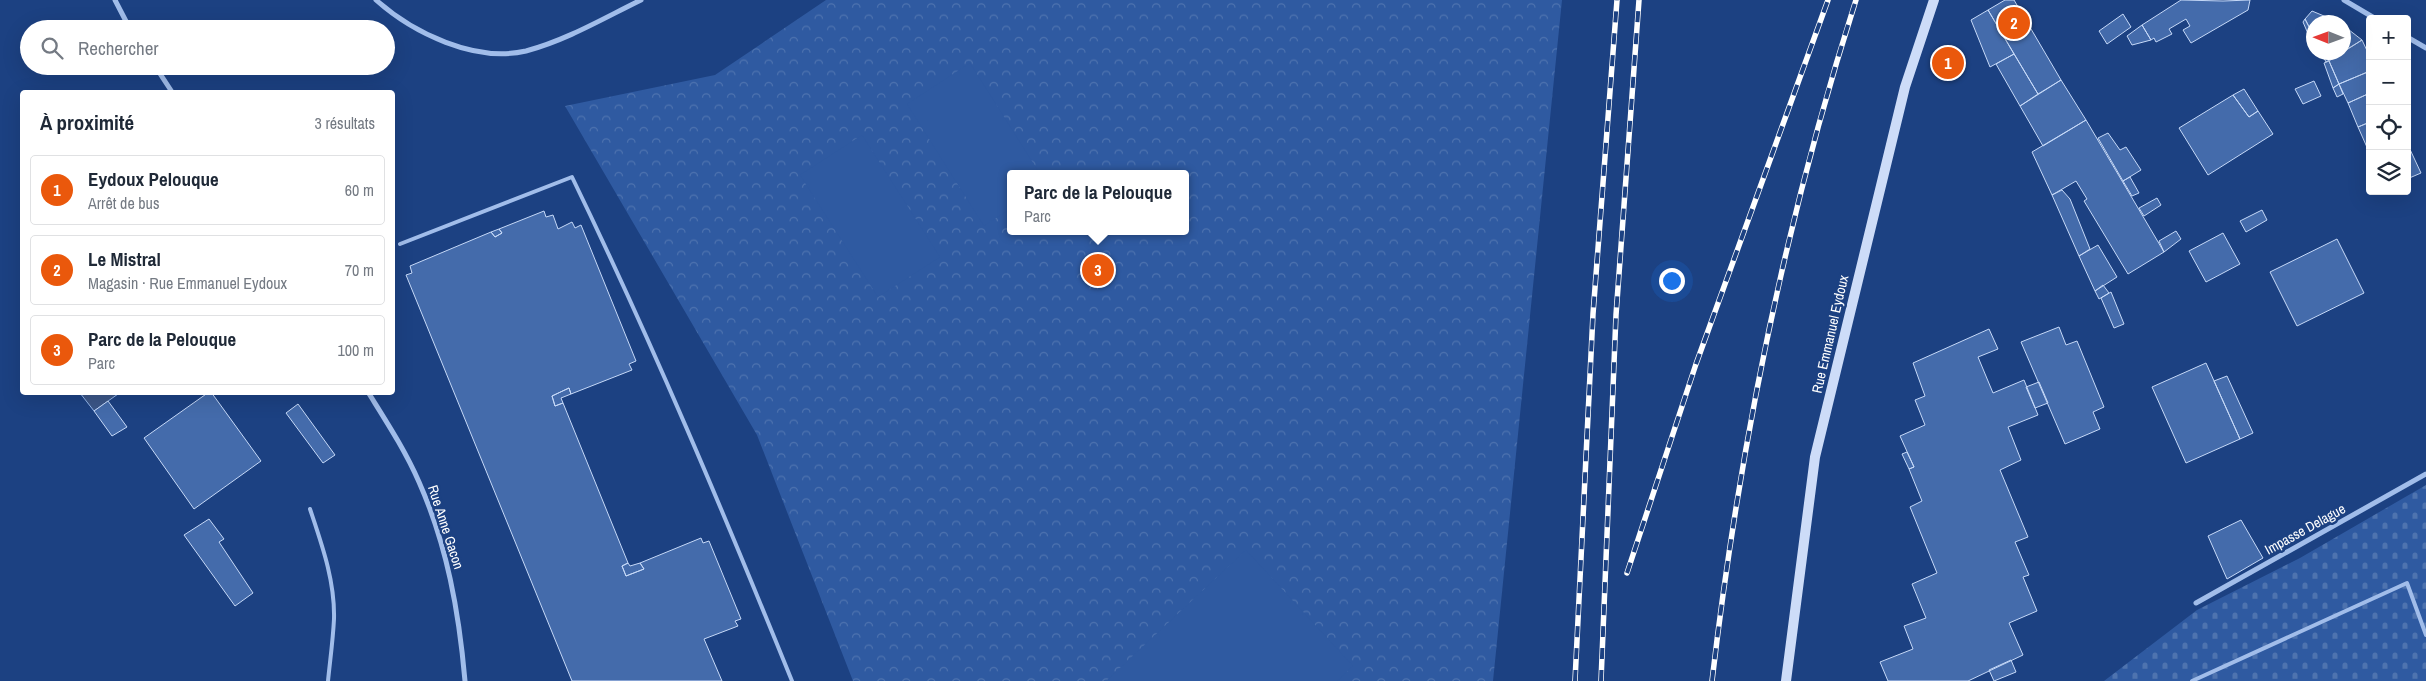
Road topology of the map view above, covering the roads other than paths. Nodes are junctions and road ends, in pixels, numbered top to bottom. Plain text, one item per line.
1 (114, 0) edge
2 (376, 0) edge
3 (641, 0) edge
4 (1934, 0) edge
5 (2344, 0) edge
6 (2369, 15) edge
7 (125, 20) edge
8 (2411, 39) edge
9 (2426, 48) edge
10 (161, 75) edge
11 (171, 90) edge
12 (400, 244) dead end
13 (370, 395) edge
14 (2426, 474) edge
15 (310, 510) dead end
16 (2196, 603) dead end
17 (2426, 635) edge
18 (328, 681) edge
19 (466, 681) edge
20 (792, 681) edge
21 (1786, 681) edge
22 (2192, 681) edge

1 - 7 street
2 - 3 street
4 - 21 street, Rue Emmanuel Eydoux
5 - 6 street
8 - 9 street
10 - 11 street
12 - 20 lane
13 - 19 street, Rue Anne Gacon
14 - 16 street, Impasse Delague
15 - 18 lane
17 - 22 lane

